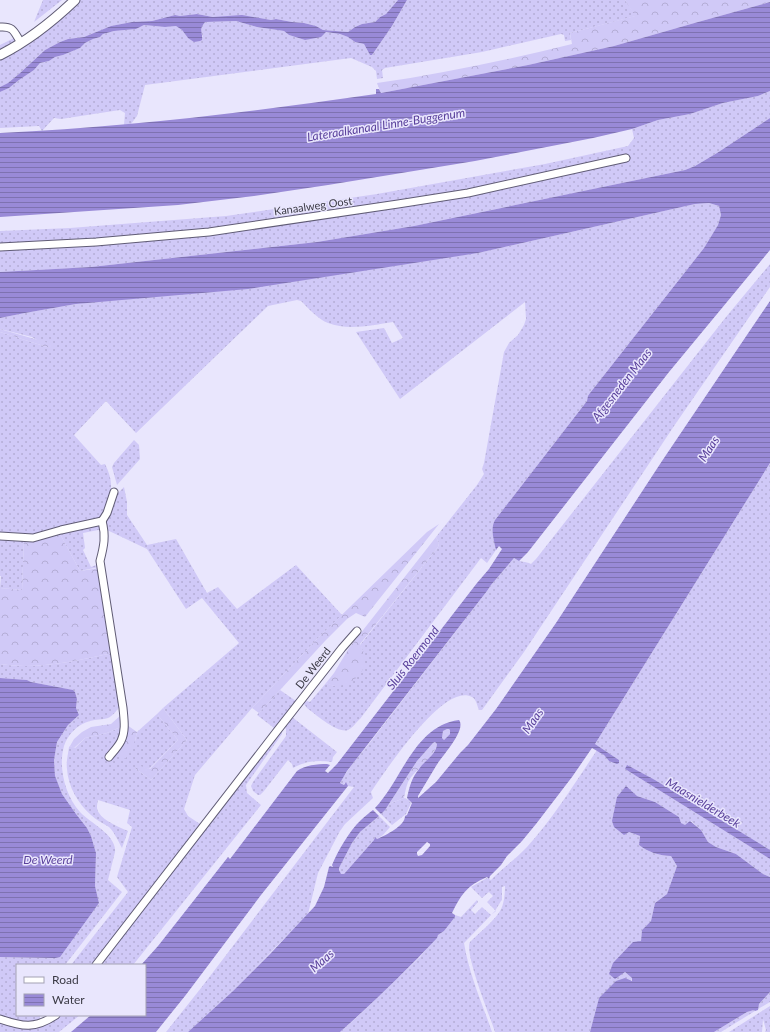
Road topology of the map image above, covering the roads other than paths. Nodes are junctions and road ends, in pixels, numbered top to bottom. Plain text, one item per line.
1 (75, 0) edge
2 (0, 27) edge
3 (21, 43) junction
4 (0, 55) edge
5 (626, 158) dead end
6 (0, 248) edge
7 (114, 492) dead end
8 (102, 521) junction
9 (0, 536) edge
10 (357, 631) dead end
11 (109, 757) dead end
12 (97, 964) edge
13 (55, 1016) edge
14 (0, 1019) edge

1 - 3 main road
2 - 3 street
3 - 4 main road
5 - 6 street, Kanaalweg Oost
7 - 8 street
8 - 9 street
8 - 11 street
10 - 12 street, De Weerd
13 - 14 street

